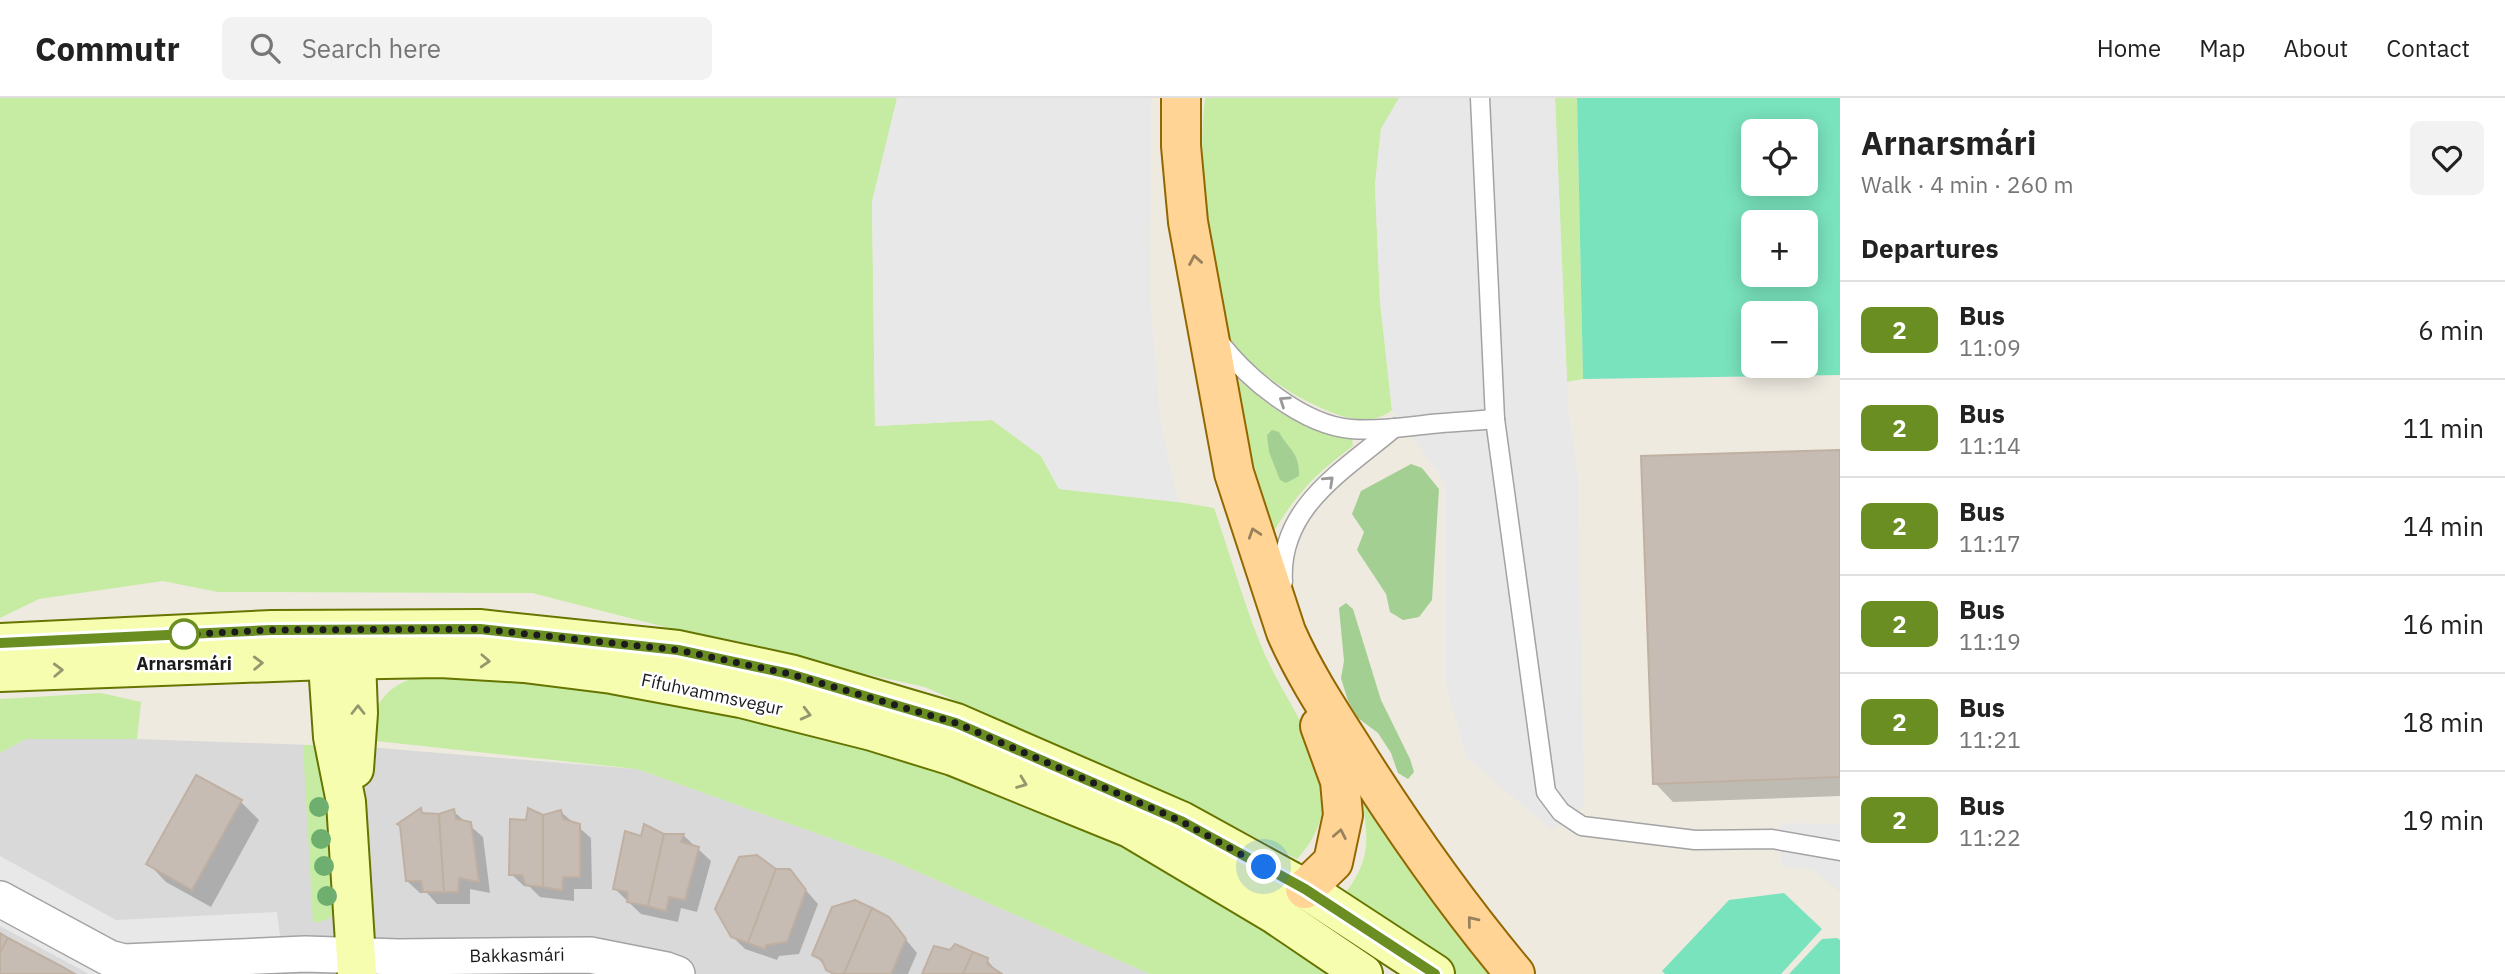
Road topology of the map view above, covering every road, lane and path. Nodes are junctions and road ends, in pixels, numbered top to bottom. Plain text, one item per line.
1 (1181, 98) edge
2 (1480, 98) edge
3 (1207, 327) junction
4 (1495, 419) junction
5 (1394, 428) junction
6 (1290, 640) junction
7 (0, 643) edge
8 (341, 644) junction
9 (0, 672) edge
10 (1130, 828) junction
11 (1840, 851) edge
12 (1305, 889) junction
13 (0, 899) edge
14 (356, 964) edge
15 (677, 974) edge
16 (1363, 974) edge
17 (1435, 974) edge
18 (1515, 974) edge

3 -> 1 main road
2 - 4 lane
5 -> 3 lane
6 -> 3 main road
4 - 5 lane
4 - 11 lane
6 -> 5 lane
12 -> 6 main road
18 -> 6 main road
7 - 8 main road, Fífuhvammsvegur
9 -> 8 main road, Fífuhvammsvegur
8 -> 10 main road, Fífuhvammsvegur
8 - 12 main road, Fífuhvammsvegur
8 - 14 main road
10 - 12 main road
10 - 16 main road, Fífuhvammsvegur
12 - 17 main road, Fífuhvammsvegur
13 - 14 street
14 - 15 street, Bakkasmári

